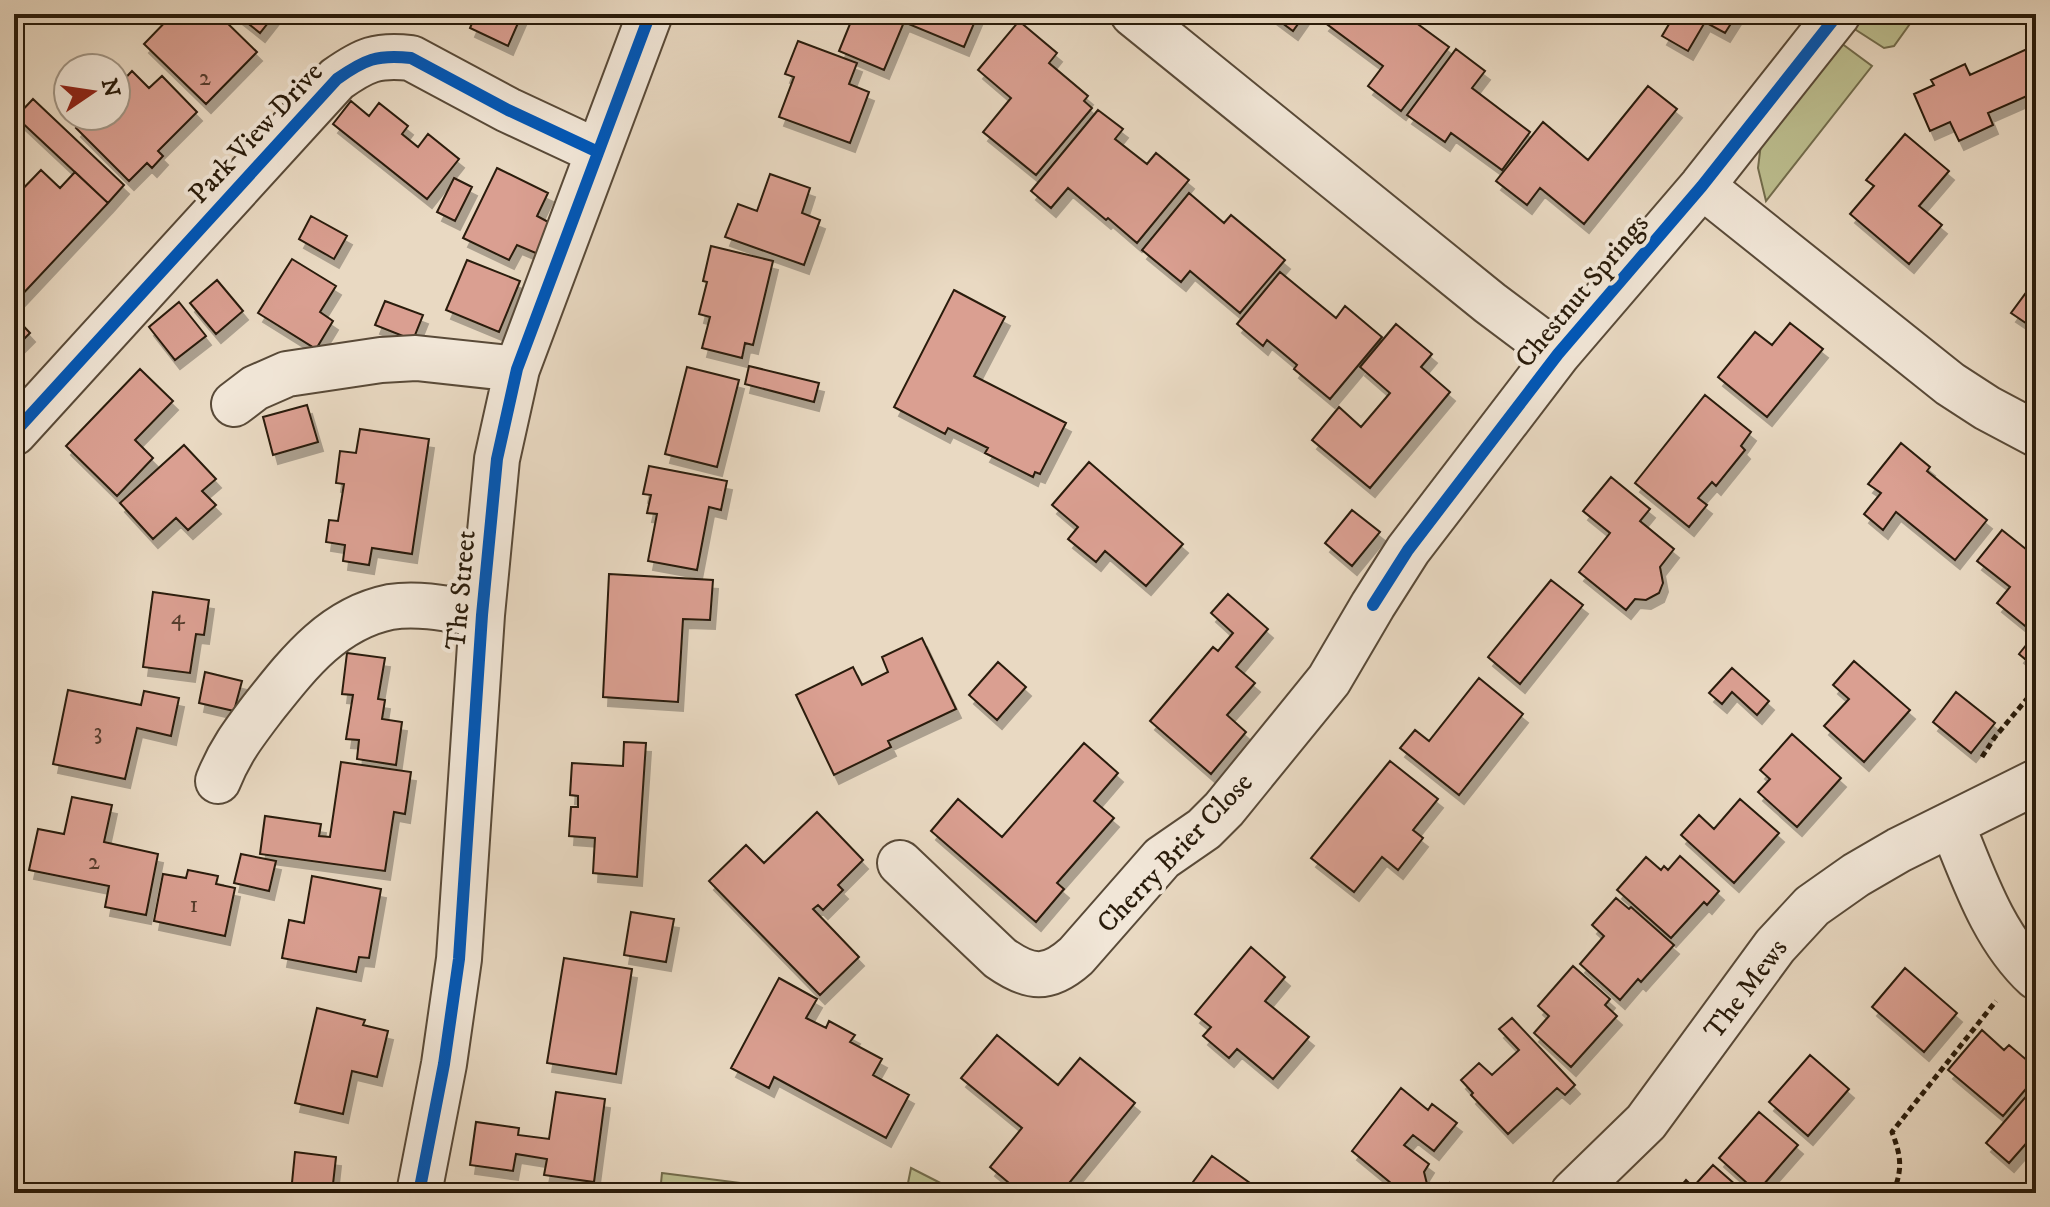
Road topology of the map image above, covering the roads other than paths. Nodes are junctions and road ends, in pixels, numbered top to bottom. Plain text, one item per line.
1 (650, 14) edge
2 (1133, 14) edge
3 (1838, 14) edge
4 (598, 152) junction
5 (1702, 186) junction
6 (1558, 354) junction
7 (517, 369) junction
8 (234, 404) dead end
9 (14, 433) edge
10 (2036, 434) edge
11 (1373, 605) joint
12 (482, 615) junction
13 (218, 781) dead end
14 (2036, 782) edge
15 (1964, 819) junction
16 (900, 863) dead end
17 (2030, 972) edge
18 (419, 1193) edge
19 (1573, 1193) edge

1 - 4 street, The Street
2 - 6 street, Chestnut Springs
3 - 5 street, Chestnut Springs
4 - 7 street, The Street
4 - 9 street, Park View Drive
5 - 6 street, Chestnut Springs
5 - 10 street
6 - 11 street, Chestnut Springs
7 - 8 street
7 - 12 street, The Street
11 - 16 street, Cherry Brier Close
12 - 13 street
12 - 18 street, The Street
14 - 15 street, The Mews
15 - 17 street
15 - 19 street, The Mews

